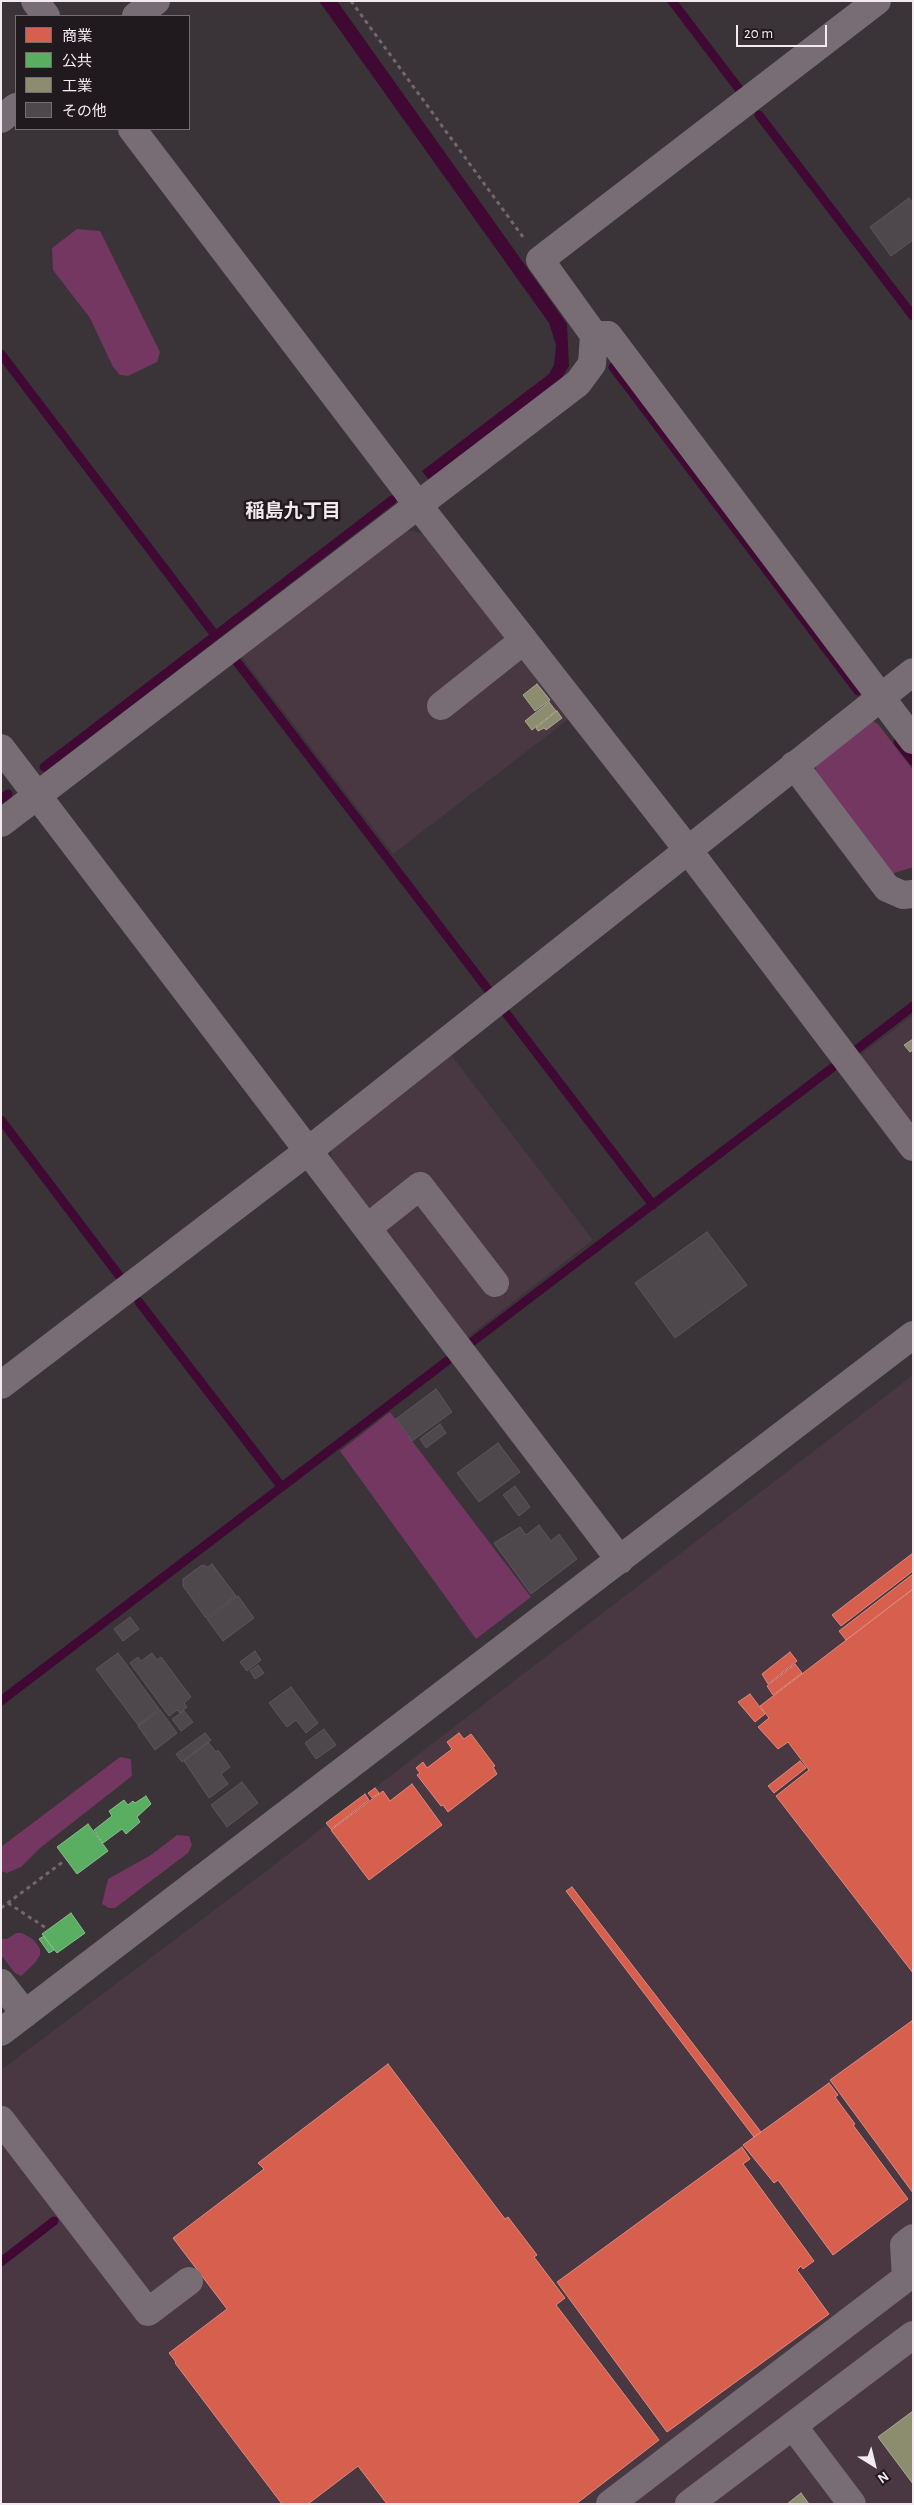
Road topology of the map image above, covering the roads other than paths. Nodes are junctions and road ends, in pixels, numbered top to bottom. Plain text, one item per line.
1 (35, 1) edge
2 (156, 1) edge
3 (877, 1) edge
4 (45, 15) edge
5 (137, 15) edge
6 (15, 108) edge
7 (1, 119) edge
8 (133, 130) edge
9 (594, 335) junction
10 (418, 505) junction
11 (524, 640) junction
12 (913, 672) edge
13 (880, 697) junction
14 (441, 706) dead end
15 (913, 740) edge
16 (1, 748) edge
17 (794, 766) junction
18 (37, 796) junction
19 (1, 823) edge
20 (688, 850) junction
21 (913, 894) edge
22 (913, 1147) edge
23 (308, 1151) junction
24 (367, 1228) junction
25 (495, 1283) dead end
26 (913, 1335) edge
27 (1, 1385) edge
28 (620, 1560) junction
29 (1, 1983) edge
30 (25, 2014) junction
31 (1, 2032) edge
32 (1, 2120) edge
33 (913, 2238) edge
34 (189, 2280) dead end
35 (913, 2335) edge
36 (792, 2426) junction
37 (610, 2504) edge
38 (689, 2504) edge
39 (852, 2504) edge

1 - 4 street
2 - 5 street
3 - 9 street
6 - 7 street
8 - 10 street
9 - 10 street
9 - 13 street
10 - 11 street
10 - 18 street
11 - 14 street
11 - 20 street
12 - 13 street
13 - 15 street
13 - 17 street
16 - 18 street
17 - 20 street
17 - 21 street
18 - 19 street
18 - 23 street
20 - 22 street
20 - 23 street
23 - 24 street
23 - 27 street
24 - 25 street
24 - 28 street
26 - 28 street
28 - 30 street
29 - 30 street
30 - 31 street
32 - 34 street
33 - 37 street
35 - 36 street
36 - 38 street
36 - 39 street

